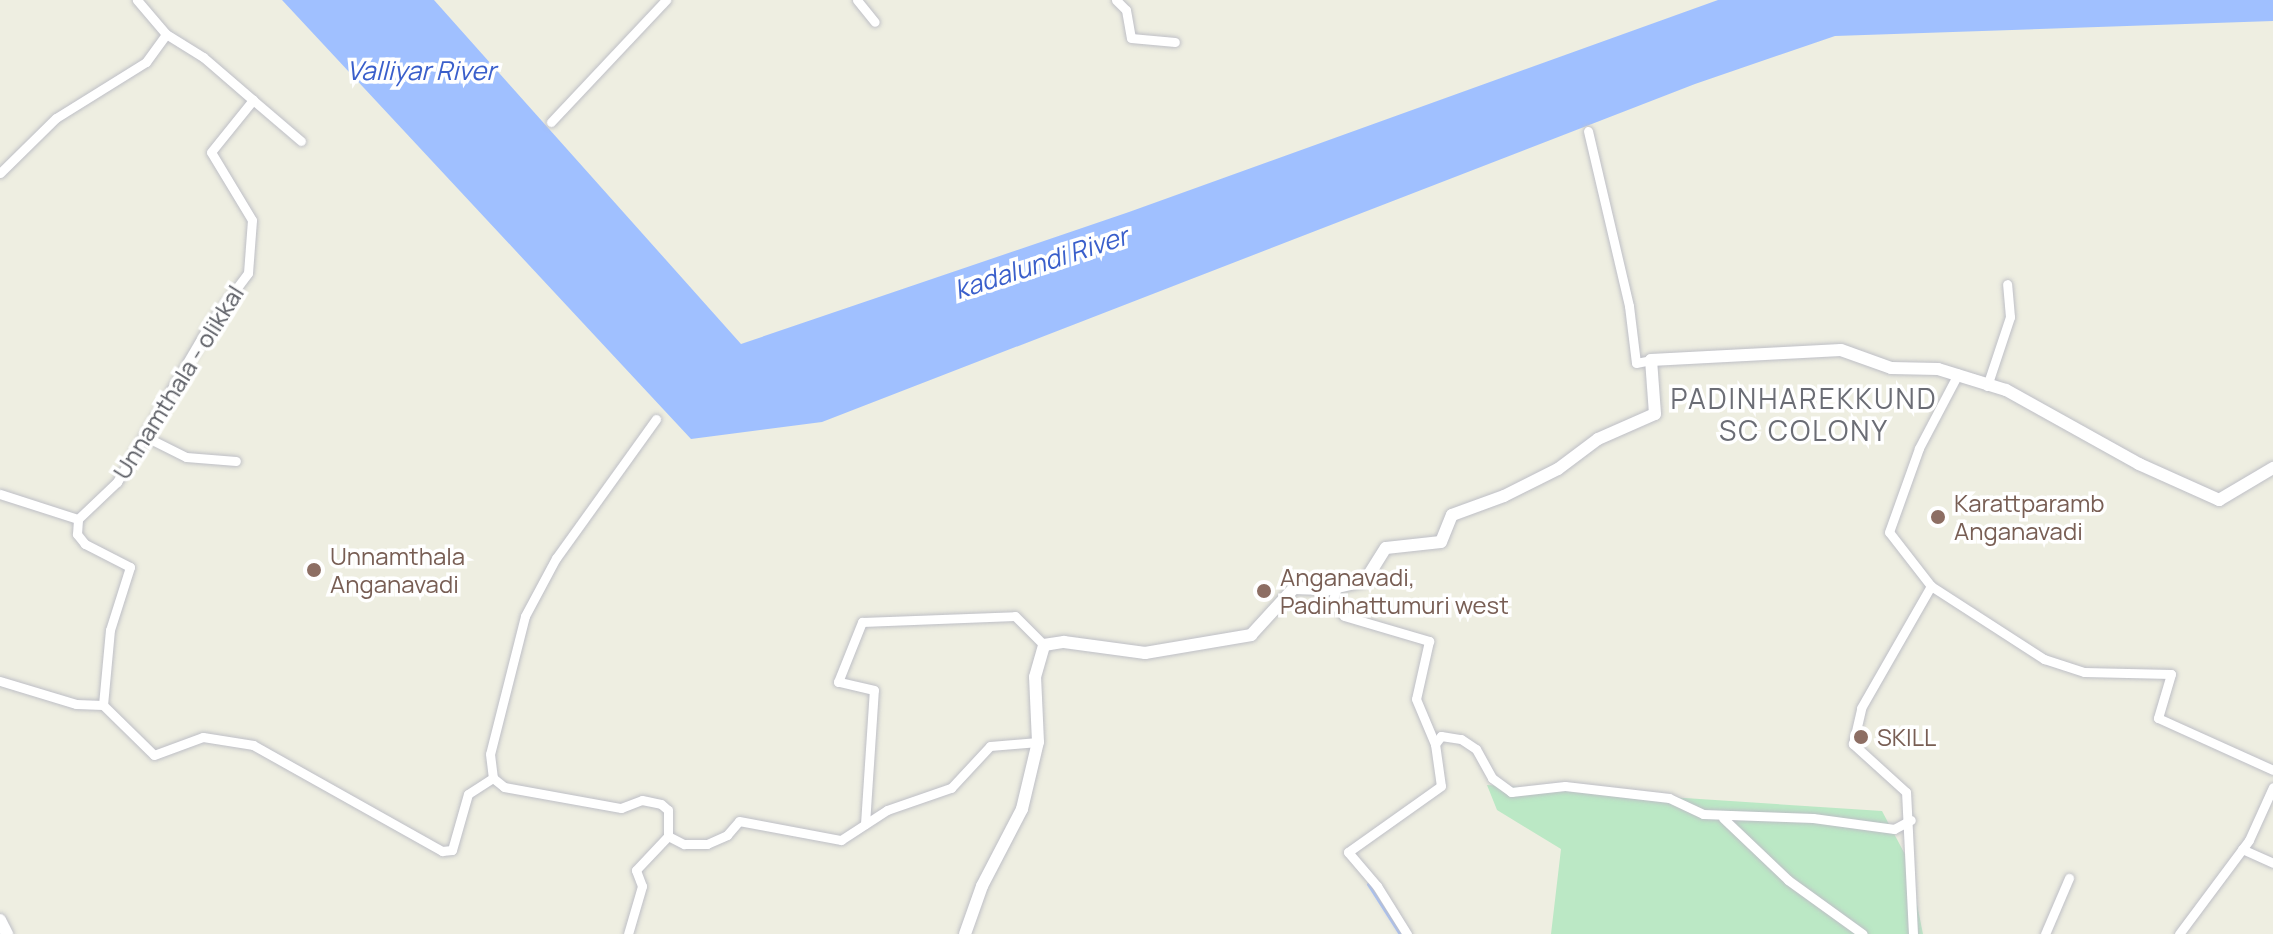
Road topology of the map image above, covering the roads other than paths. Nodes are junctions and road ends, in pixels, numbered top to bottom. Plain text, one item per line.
1 (137, 0) edge
2 (666, 0) edge
3 (857, 0) edge
4 (1116, 0) edge
5 (875, 22) dead end
6 (166, 34) junction
7 (1175, 42) dead end
8 (253, 100) junction
9 (551, 122) dead end
10 (1588, 131) dead end
11 (301, 141) dead end
12 (0, 173) edge
13 (2007, 284) dead end
14 (1651, 360) junction
15 (1958, 374) junction
16 (1987, 386) junction
17 (656, 419) dead end
18 (144, 436) junction
19 (236, 461) dead end
20 (2273, 468) edge
21 (0, 494) edge
22 (78, 519) junction
23 (1931, 586) junction
24 (1337, 587) junction
25 (1044, 645) junction
26 (0, 681) edge
27 (103, 705) junction
28 (1038, 742) junction
29 (1435, 744) junction
30 (2273, 770) edge
31 (493, 778) junction
32 (2273, 787) edge
33 (1726, 817) junction
34 (1911, 820) junction
35 (865, 824) junction
36 (668, 836) junction
37 (2242, 849) junction
38 (2273, 863) edge
39 (2069, 878) dead end
40 (0, 920) edge
41 (7, 934) edge
42 (628, 934) edge
43 (965, 934) edge
44 (1407, 934) edge
45 (1863, 934) edge
46 (1913, 934) edge
47 (2045, 934) edge
48 (2179, 934) edge

1 - 6 street
2 - 9 street
3 - 5 street
4 - 7 street
6 - 8 street
6 - 12 street
8 - 11 street
8 - 18 street, Unnamthala - olikkal
10 - 14 street
13 - 16 street
14 - 15 main road
14 - 24 main road
15 - 16 main road
15 - 23 street
16 - 20 main road
17 - 31 street
18 - 19 street
18 - 22 street, Unnamthala - olikkal
21 - 22 street
22 - 27 street
23 - 30 street
23 - 34 street
24 - 25 main road
24 - 29 street
25 - 28 main road
25 - 35 street
26 - 27 street
27 - 31 street
28 - 35 street
28 - 43 main road
29 - 33 street
29 - 44 street
31 - 36 street
32 - 37 street
33 - 34 street
33 - 45 street
34 - 46 street
35 - 36 street
36 - 42 street
37 - 38 street
37 - 48 street
39 - 47 street
40 - 41 main road

